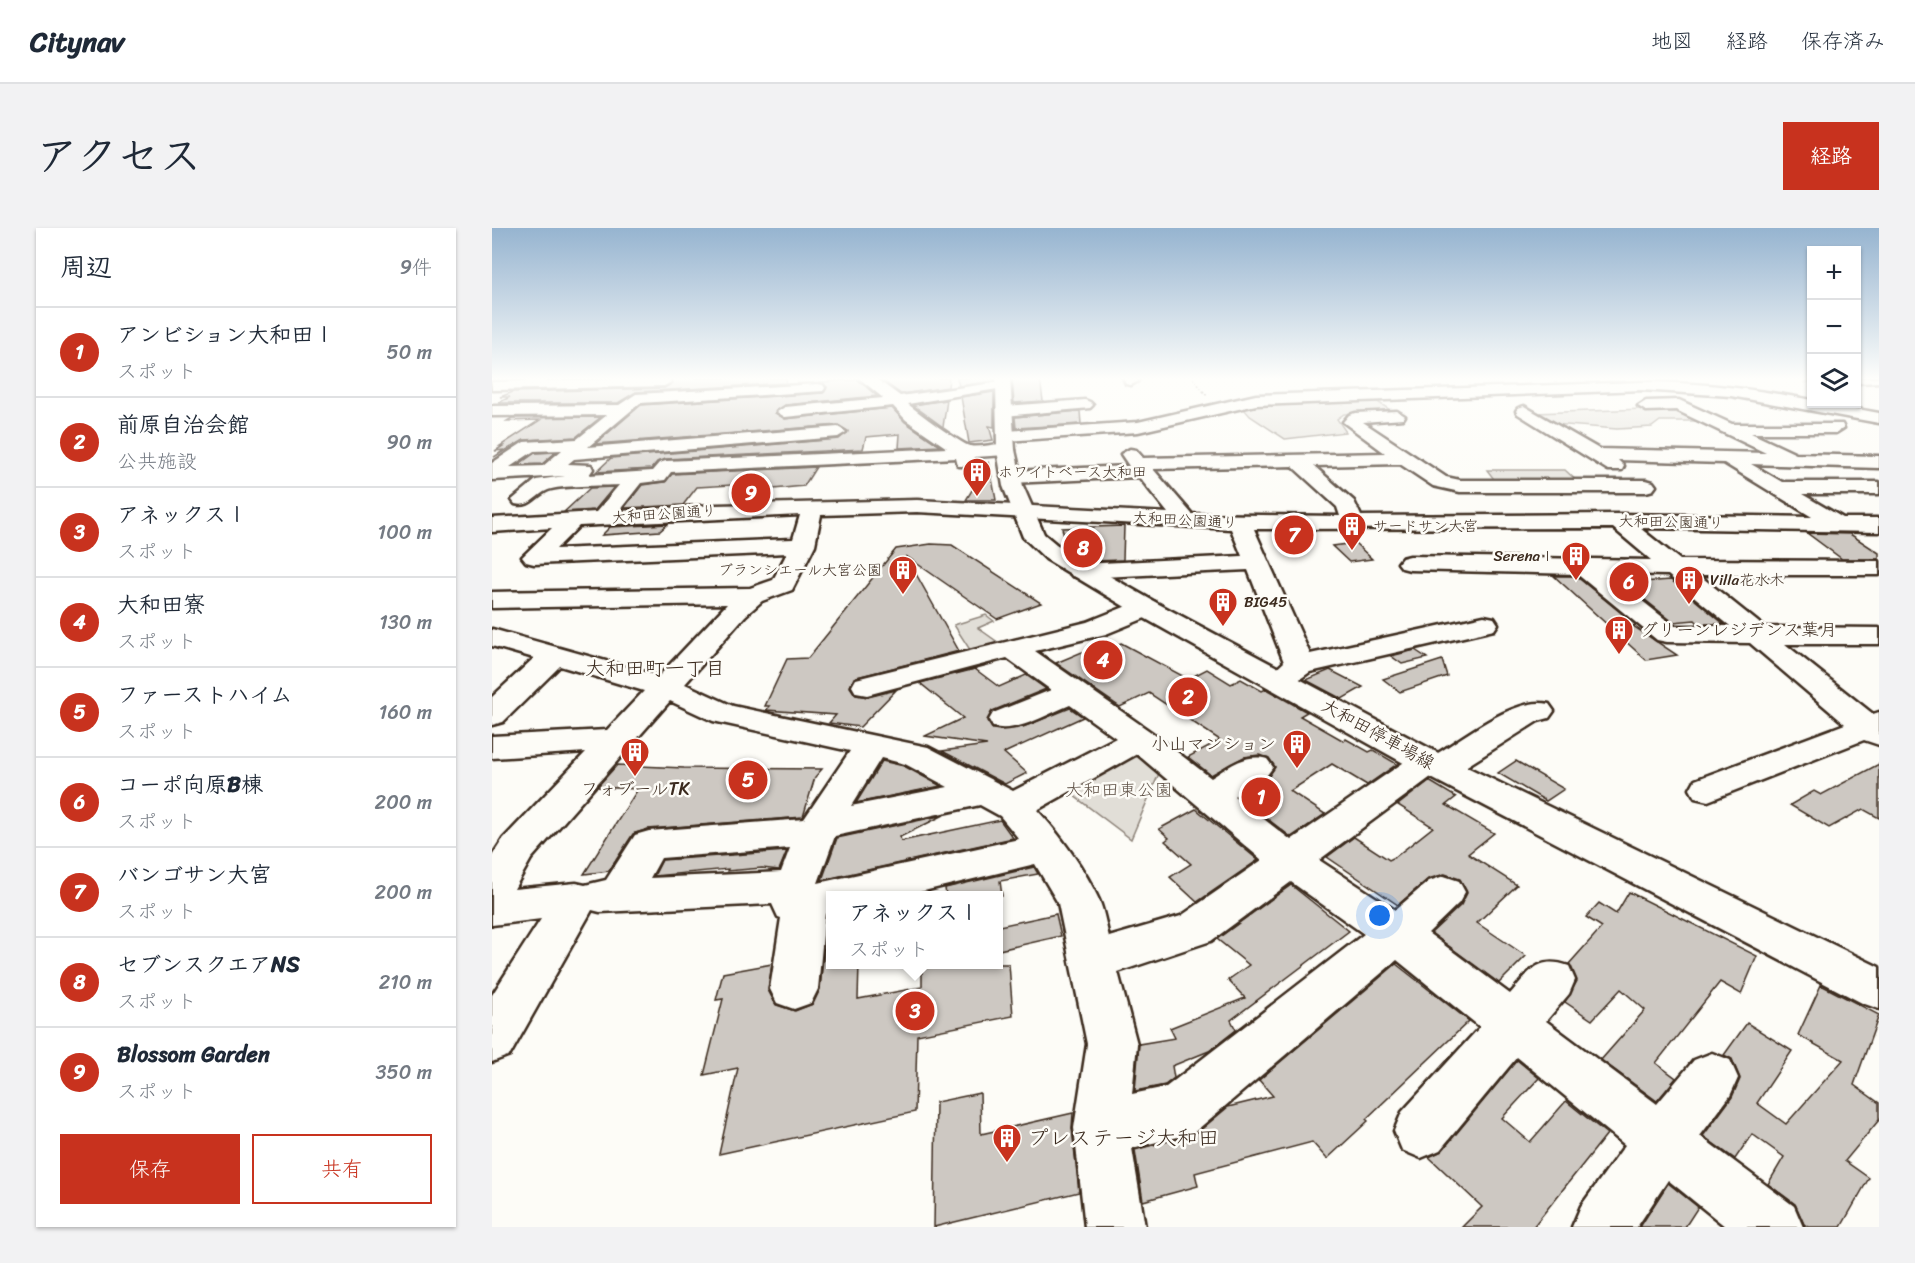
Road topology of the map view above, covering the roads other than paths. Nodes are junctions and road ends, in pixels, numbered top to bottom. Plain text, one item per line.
1 (602, 425) edge
2 (735, 425) edge
3 (834, 425) edge
4 (925, 425) edge
5 (992, 425) edge
6 (1003, 425) edge
7 (1026, 425) edge
8 (1077, 425) edge
9 (1148, 425) edge
10 (1355, 425) edge
11 (1543, 425) edge
12 (1719, 425) edge
13 (1818, 425) edge
14 (1836, 428) junction
15 (1111, 429) junction
16 (1728, 429) junction
17 (1857, 433) dead end
18 (941, 434) junction
19 (908, 436) dead end
20 (841, 437) junction
21 (875, 439) dead end
22 (726, 441) junction
23 (573, 449) junction
24 (966, 453) junction
25 (1596, 454) junction
26 (1405, 458) junction
27 (1729, 459) junction
28 (1296, 460) junction
29 (832, 461) junction
30 (1796, 461) junction
31 (1830, 462) junction
32 (1879, 462) edge
33 (757, 464) junction
34 (1140, 468) junction
35 (548, 471) junction
36 (492, 473) edge
37 (635, 478) junction
38 (570, 482) junction
39 (1879, 483) edge
40 (1512, 485) junction
41 (1646, 486) junction
42 (1777, 488) junction
43 (1879, 488) edge
44 (808, 497) junction
45 (522, 500) dead end
46 (949, 507) junction
47 (708, 511) junction
48 (1022, 512) junction
49 (602, 518) junction
50 (573, 520) junction
51 (1186, 520) junction
52 (1540, 521) junction
53 (1618, 521) junction
54 (1699, 522) junction
55 (1353, 523) junction
56 (1240, 524) junction
57 (1838, 524) junction
58 (492, 525) edge
59 (1879, 525) edge
60 (803, 544) junction
61 (667, 549) junction
62 (570, 555) junction
63 (1256, 562) junction
64 (1410, 563) dead end
65 (1583, 567) junction
66 (1674, 567) junction
67 (1879, 568) edge
68 (1081, 572) junction
69 (546, 580) dead end
70 (753, 596) junction
71 (492, 600) edge
72 (1146, 608) junction
73 (1484, 624) dead end
74 (1756, 634) junction
75 (1879, 636) edge
76 (492, 637) edge
77 (1012, 648) junction
78 (554, 656) junction
79 (1289, 673) junction
80 (867, 686) dead end
81 (665, 687) junction
82 (1074, 692) junction
83 (1538, 711) dead end
84 (492, 716) edge
85 (1005, 720) dead end
86 (1875, 728) edge
87 (1139, 739) junction
88 (616, 740) junction
89 (872, 746) junction
90 (492, 747) edge
91 (1434, 765) junction
92 (1255, 766) dead end
93 (1708, 789) dead end
94 (1209, 795) junction
95 (999, 799) junction
96 (818, 829) junction
97 (1046, 847) junction
98 (504, 850) edge
99 (1292, 862) junction
100 (492, 890) edge
101 (835, 891) edge
102 (1444, 892) dead end
103 (816, 895) edge
104 (597, 897) junction
105 (492, 908) edge
106 (1397, 934) junction
107 (1093, 961) junction
108 (1552, 980) dead end
109 (1879, 988) edge
110 (794, 989) dead end
111 (500, 1025) edge
112 (1513, 1025) junction
113 (1712, 1078) dead end
114 (1101, 1128) junction
115 (1421, 1131) dead end
116 (1662, 1141) junction
117 (1115, 1227) edge
118 (1602, 1227) edge
119 (1773, 1227) edge

1 - 23 street
2 - 22 street
3 - 20 street
4 - 18 street
5 - 24 street
6 - 48 street, 大和田停車場線
7 - 34 street
8 - 15 street
9 - 15 street
10 - 26 street
11 - 25 street
12 - 16 street
13 - 14 street
14 - 16 street
14 - 17 street
15 - 34 street
16 - 30 street
18 - 19 street
18 - 24 street
20 - 21 street
20 - 22 street
20 - 29 street
22 - 23 street
23 - 35 street
23 - 36 street
24 - 29 street
24 - 46 street
25 - 27 street
25 - 41 street
26 - 28 street
26 - 40 street
27 - 30 street
27 - 42 street
28 - 34 street
28 - 55 street
29 - 33 street
29 - 44 street
30 - 31 street
31 - 32 street
31 - 39 street
33 - 37 street
33 - 47 street
34 - 51 street
35 - 36 street
35 - 38 street
37 - 38 street
37 - 49 street
38 - 45 street
40 - 41 street
40 - 52 street
41 - 54 street
42 - 43 street
42 - 57 street
44 - 46 street, 大和田公園通り
44 - 47 street, 大和田公園通り
44 - 60 street
46 - 48 street, 大和田公園通り
47 - 49 street, 大和田公園通り
47 - 61 street
48 - 51 street, 大和田公園通り
48 - 68 street, 大和田停車場線
49 - 50 street, 大和田公園通り
50 - 58 street, 大和田公園通り
50 - 62 street
51 - 56 street, 大和田公園通り
52 - 53 street, 大和田公園通り
52 - 55 street, 大和田公園通り
53 - 54 street, 大和田公園通り
53 - 66 street
54 - 57 street, 大和田公園通り
55 - 56 street, 大和田公園通り
56 - 63 street
57 - 59 street, 大和田公園通り
60 - 61 street
60 - 70 street
61 - 62 street
62 - 69 street
63 - 68 street
63 - 79 street
64 - 65 street
65 - 66 street
65 - 74 street
66 - 67 street
66 - 74 street
68 - 72 street, 大和田停車場線
70 - 71 street
70 - 81 street
72 - 77 street
72 - 79 street, 大和田停車場線
73 - 79 street
74 - 75 street
74 - 86 street
76 - 78 street
77 - 80 street
77 - 82 street
78 - 81 street
78 - 84 street
79 - 91 street, 大和田停車場線
81 - 88 street
81 - 89 street
82 - 85 street
82 - 87 street
83 - 91 street
86 - 93 street
87 - 94 street
87 - 95 street
88 - 90 street
88 - 98 street
89 - 95 street
89 - 96 street
91 - 99 street
91 - 109 street, 大和田停車場線
92 - 94 street
94 - 99 street
95 - 96 street
95 - 97 street
96 - 103 street
96 - 104 street
97 - 101 street
97 - 107 street
98 - 100 street
99 - 106 street
99 - 107 street
102 - 106 street
103 - 104 street
103 - 110 street
104 - 105 street
104 - 111 street
106 - 112 street
106 - 114 street
107 - 114 street
108 - 112 street
112 - 115 street
112 - 116 street
113 - 116 street
114 - 117 street
116 - 118 street
116 - 119 street

